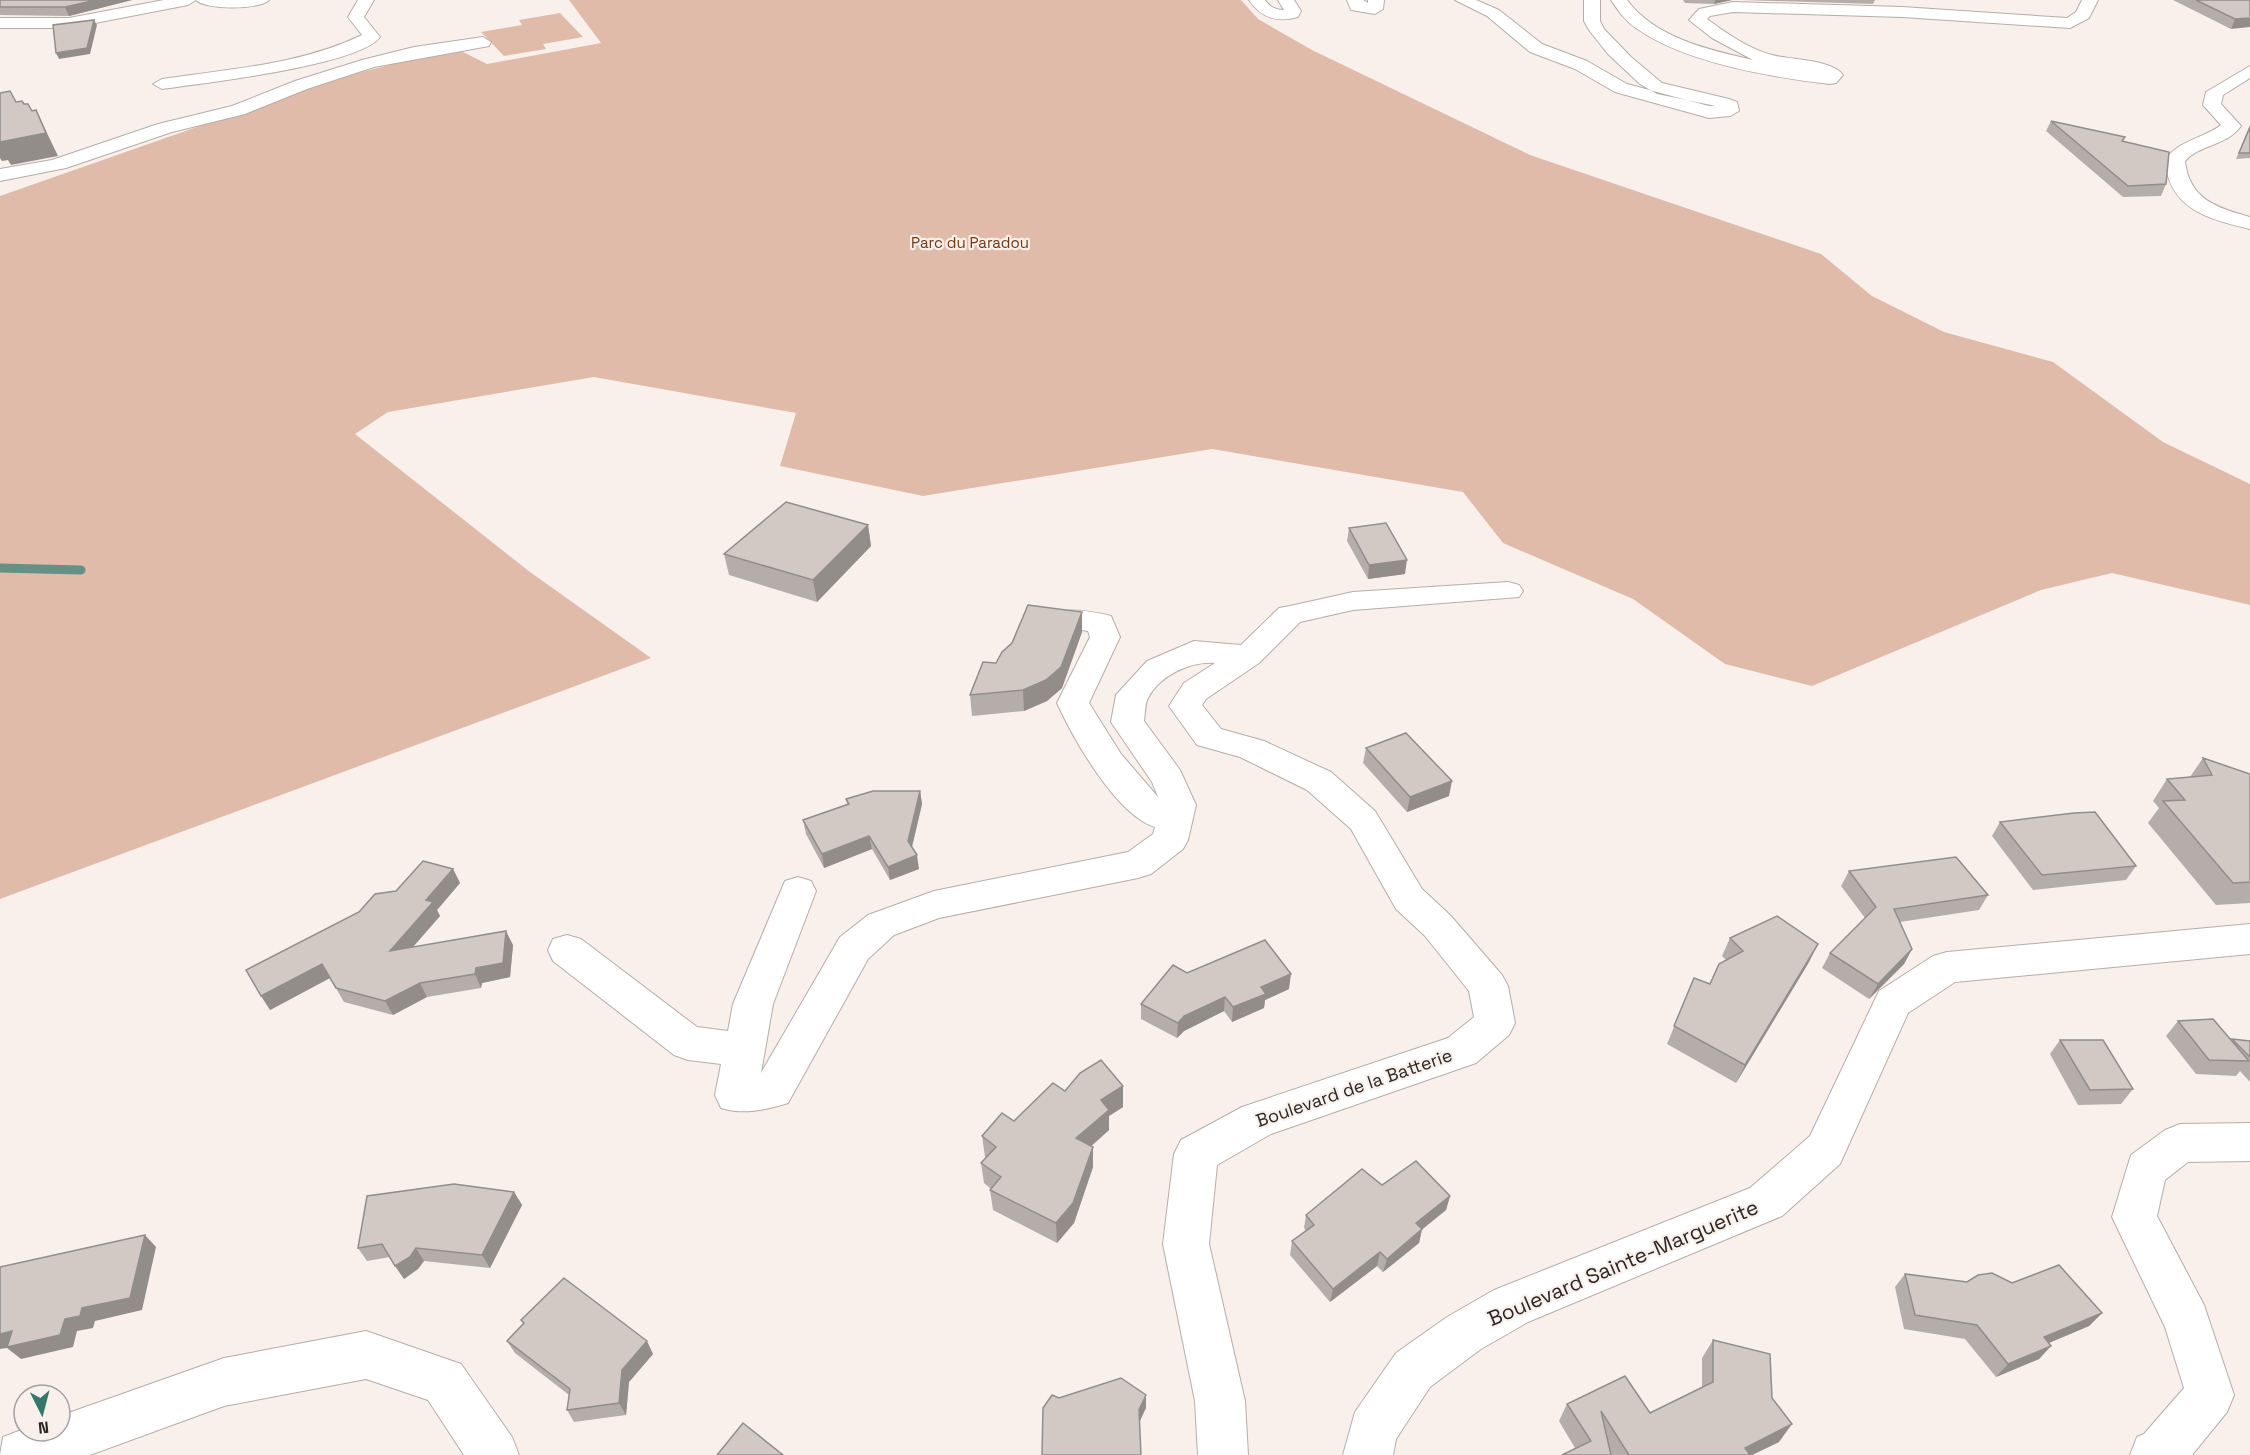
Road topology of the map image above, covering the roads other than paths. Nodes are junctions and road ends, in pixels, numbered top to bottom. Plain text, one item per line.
1 (188, 0) edge
2 (203, 0) edge
3 (261, 0) edge
4 (366, 0) edge
5 (1257, 0) edge
6 (1355, 0) edge
7 (1376, 0) edge
8 (1592, 0) edge
9 (1619, 0) edge
10 (2090, 0) edge
11 (1477, 2) edge
12 (1290, 12) edge
13 (0, 23) edge
14 (483, 42) dead end
15 (2250, 71) edge
16 (162, 84) dead end
17 (0, 175) edge
18 (2250, 223) edge
19 (1508, 591) dead end
20 (1068, 619) edge
21 (1248, 656) junction
22 (1174, 817) junction
23 (798, 891) dead end
24 (2250, 939) edge
25 (567, 950) dead end
26 (744, 1050) junction
27 (2250, 1142) edge
28 (21, 1455) edge
29 (494, 1455) edge
30 (1222, 1455) edge
31 (1368, 1455) edge
32 (2155, 1455) edge

1 - 13 street
2 - 3 street
4 - 16 street
5 - 12 street
6 - 7 street
8 - 11 street
9 - 10 street
14 - 17 street
15 - 18 street
19 - 21 street, Boulevard de la Batterie
20 - 22 street
21 - 22 street
21 - 30 street, Boulevard de la Batterie
22 - 26 street
23 - 26 street
24 - 31 street, Boulevard Sainte-Marguerite
25 - 26 street
27 - 32 street
28 - 29 street

